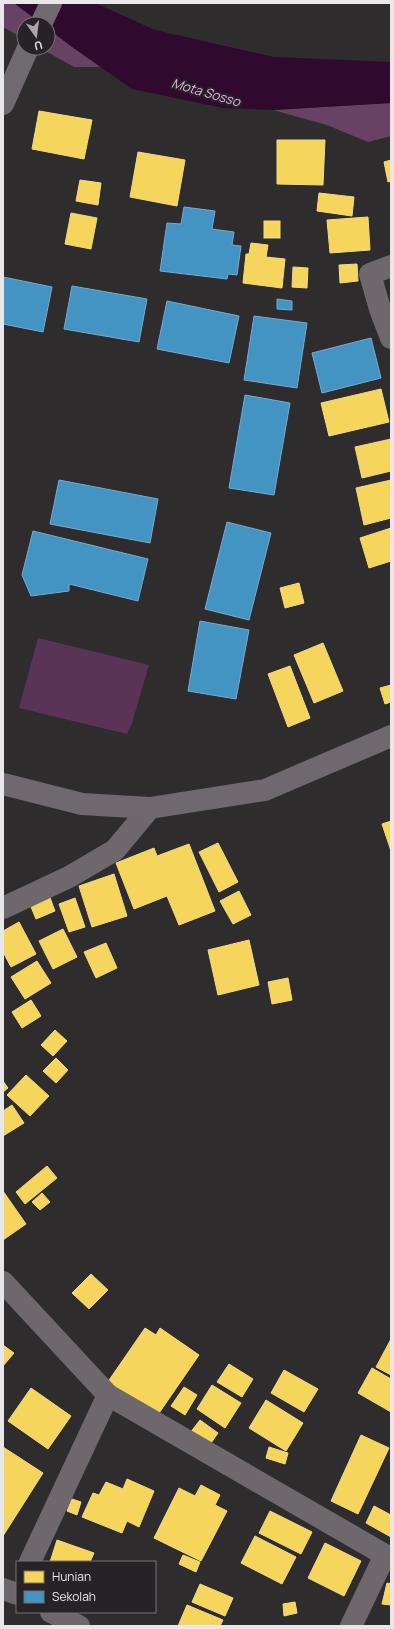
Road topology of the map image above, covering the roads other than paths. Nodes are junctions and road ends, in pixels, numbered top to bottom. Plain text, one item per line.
1 (51, 3) edge
2 (45, 16) edge
3 (24, 56) edge
4 (3, 104) edge
5 (391, 266) edge
6 (391, 338) edge
7 (391, 736) edge
8 (3, 784) edge
9 (150, 808) junction
10 (3, 908) edge
11 (3, 1282) edge
12 (108, 1395) junction
13 (30, 1561) edge
14 (54, 1613) edge
15 (79, 1626) edge
16 (351, 1626) edge

1 - 2 street
3 - 4 street
5 - 6 street
7 - 9 main road
8 - 9 main road
9 - 10 street
11 - 12 street
12 - 13 street
12 - 16 street
14 - 15 street

